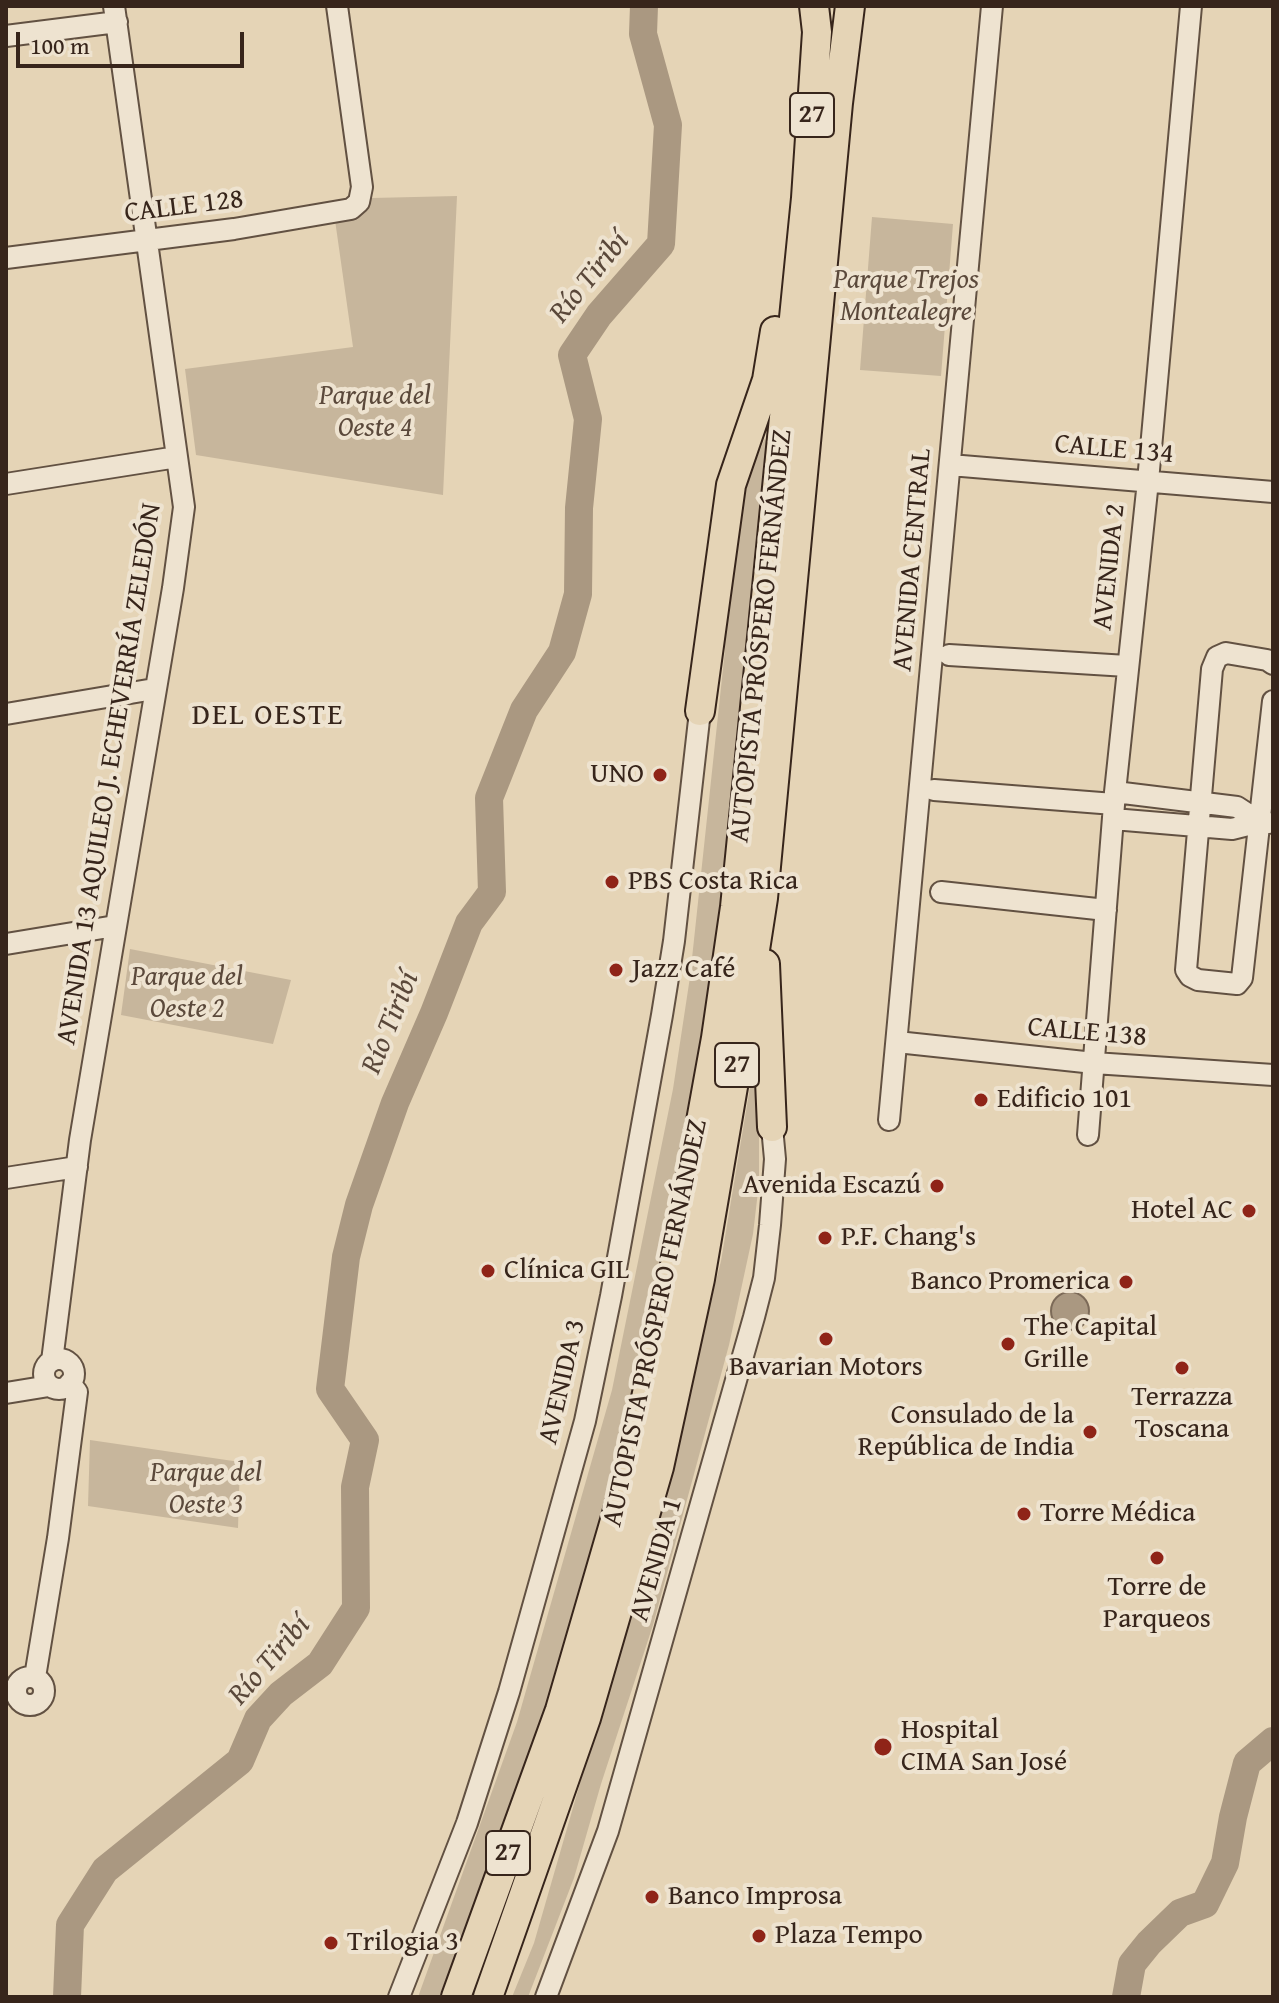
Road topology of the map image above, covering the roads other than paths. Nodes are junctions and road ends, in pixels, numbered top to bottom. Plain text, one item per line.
1 (337, 6) edge
2 (814, 6) edge
3 (850, 6) edge
4 (992, 6) edge
5 (1191, 6) edge
6 (116, 14) edge
7 (6, 36) edge
8 (806, 198) junction
9 (147, 240) junction
10 (6, 258) edge
11 (177, 457) junction
12 (950, 465) junction
13 (1148, 481) junction
14 (6, 484) edge
15 (1273, 492) edge
16 (949, 655) dead end
17 (1273, 664) edge
18 (1127, 666) junction
19 (154, 689) junction
20 (1273, 701) edge
21 (700, 711) joint
22 (6, 714) edge
23 (934, 790) dead end
24 (1201, 801) junction
25 (1114, 805) junction
26 (1266, 822) edge
27 (1198, 826) junction
28 (941, 892) dead end
29 (763, 898) junction
30 (1106, 910) junction
31 (115, 926) junction
32 (6, 944) edge
33 (897, 1042) junction
34 (1094, 1063) junction
35 (1273, 1075) edge
36 (889, 1120) dead end
37 (772, 1127) joint
38 (1088, 1135) dead end
39 (77, 1167) junction
40 (6, 1178) edge
41 (60, 1385) junction
42 (6, 1393) edge
43 (35, 1677) dead end
44 (399, 1997) edge
45 (456, 1997) edge
46 (488, 1997) edge
47 (546, 1997) edge

1 - 9 street, CALLE 128
2 - 8 highway, AUTOPISTA PRÓSPERO FERNÁNDEZ / 27
3 - 29 highway, AUTOPISTA PRÓSPERO FERNÁNDEZ / 27
4 - 12 street, AVENIDA CENTRAL
5 - 13 street, AVENIDA 2
6 - 7 street
6 - 9 street, AVENIDA 13 AQUILEO J. ECHEVERRÍA ZELEDÓN
8 - 21 highway
8 - 45 highway, AUTOPISTA PRÓSPERO FERNÁNDEZ / 27
9 - 10 street, CALLE 128
9 - 11 street, AVENIDA 13 AQUILEO J. ECHEVERRÍA ZELEDÓN
11 - 14 street
11 - 19 street, AVENIDA 13 AQUILEO J. ECHEVERRÍA ZELEDÓN
12 - 13 street, CALLE 134
12 - 33 street, AVENIDA CENTRAL
13 - 15 street, CALLE 134
13 - 18 street, AVENIDA 2
16 - 18 street
17 - 24 street
18 - 25 street, AVENIDA 2
19 - 22 street
19 - 31 street, AVENIDA 13 AQUILEO J. ECHEVERRÍA ZELEDÓN
20 - 26 street
21 - 44 street, AVENIDA 3
23 - 25 street
24 - 25 street
24 - 26 street
24 - 27 street
25 - 27 street
25 - 30 street, AVENIDA 2
26 - 27 street
26 - 27 street
28 - 30 street
29 - 37 highway
29 - 46 highway, AUTOPISTA PRÓSPERO FERNÁNDEZ / 27
30 - 34 street, AVENIDA 2
31 - 32 street
31 - 39 street, AVENIDA 13 AQUILEO J. ECHEVERRÍA ZELEDÓN
33 - 34 street, CALLE 138
33 - 36 street, AVENIDA CENTRAL
34 - 35 street, CALLE 138
34 - 38 street, AVENIDA 2
37 - 47 street, AVENIDA 1
39 - 40 street
39 - 41 street, AVENIDA 13 AQUILEO J. ECHEVERRÍA ZELEDÓN
41 - 42 street
41 - 43 street

